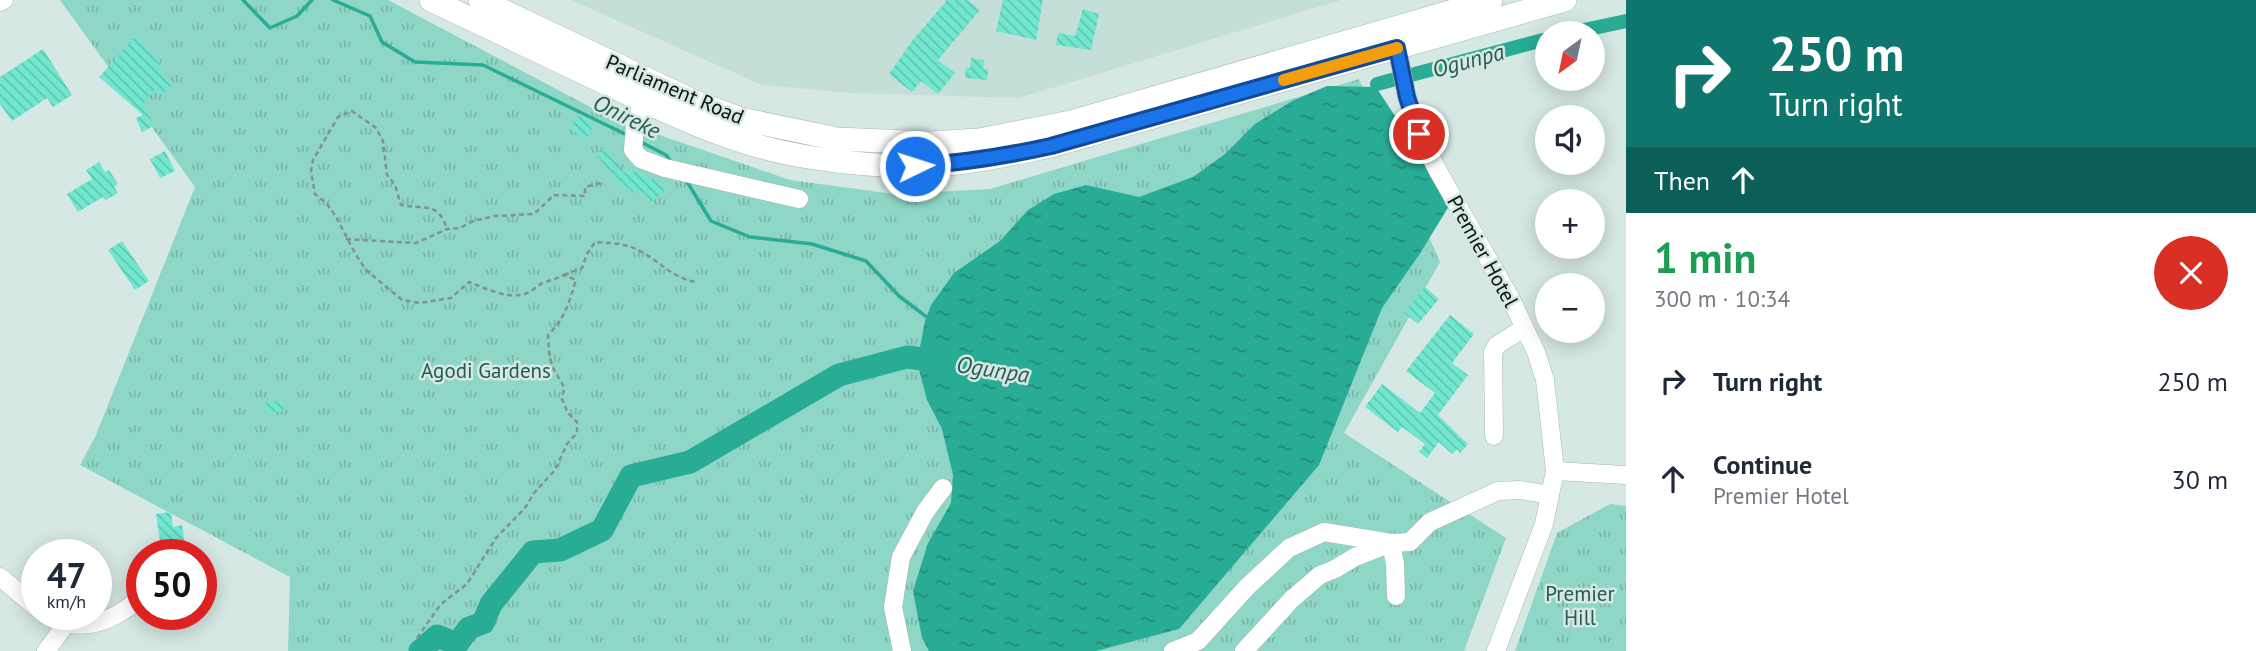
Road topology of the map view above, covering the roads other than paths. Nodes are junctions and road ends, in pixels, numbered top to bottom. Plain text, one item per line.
1 (431, 0) edge
2 (480, 0) edge
3 (1491, 0) edge
4 (1565, 0) edge
5 (1396, 49) junction
6 (643, 101) junction
7 (799, 199) dead end
8 (1524, 328) junction
9 (1494, 436) dead end
10 (1555, 471) junction
11 (1626, 475) edge
12 (943, 488) dead end
13 (1550, 495) junction
14 (1391, 543) junction
15 (0, 577) edge
16 (21, 595) edge
17 (1396, 596) dead end
18 (62, 630) edge
19 (46, 651) edge
20 (902, 651) edge
21 (1173, 651) edge
22 (1244, 651) edge
23 (1496, 651) edge

1 - 6 main road, Parliament Road
2 - 5 main road, Parliament Road
3 - 5 main road, Parliament Road
4 - 5 main road, Parliament Road
5 - 6 main road, Parliament Road
5 - 8 street, Premier Hotel
6 - 7 street
8 - 9 street
8 - 10 street, Premier Hotel
10 - 11 street
10 - 13 street, Premier Hotel
12 - 20 street
13 - 14 street
13 - 23 street, Premier Hotel
14 - 17 street
14 - 21 street
14 - 22 street
15 - 16 street
18 - 19 street

